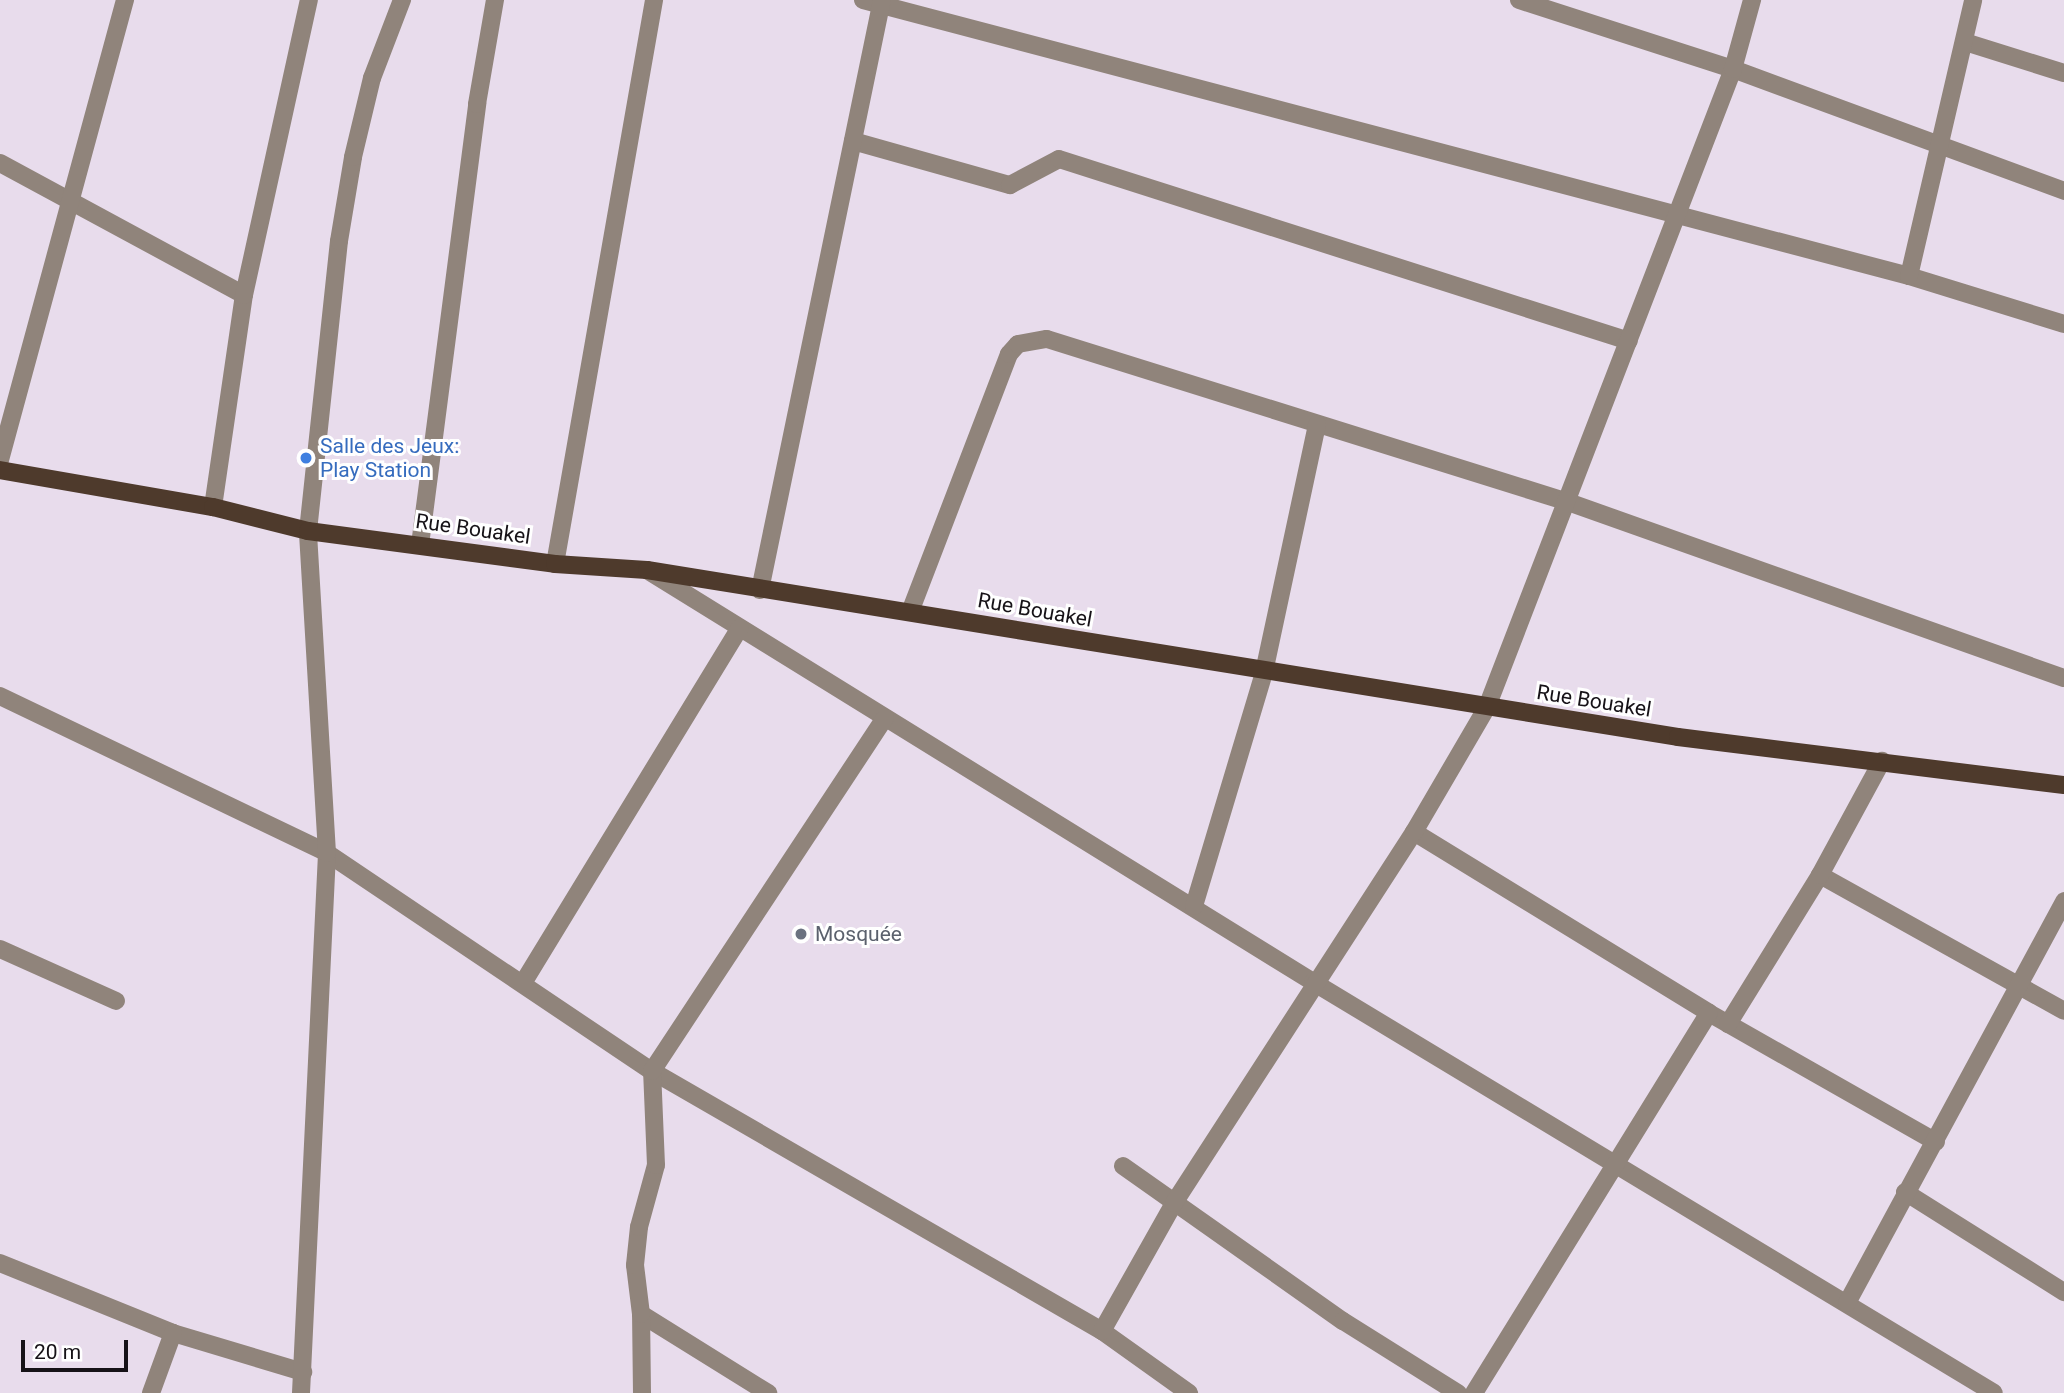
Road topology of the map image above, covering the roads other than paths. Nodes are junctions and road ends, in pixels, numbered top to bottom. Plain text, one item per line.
1 (125, 0) edge
2 (309, 0) edge
3 (402, 0) edge
4 (495, 0) edge
5 (654, 0) edge
6 (863, 0) edge
7 (1519, 0) edge
8 (1752, 0) edge
9 (1973, 0) edge
10 (882, 3) edge
11 (1965, 42) junction
12 (1733, 69) junction
13 (2064, 74) edge
14 (853, 141) junction
15 (1942, 148) junction
16 (0, 163) edge
17 (2064, 191) edge
18 (72, 202) junction
19 (1677, 213) junction
20 (1909, 276) junction
21 (244, 295) junction
22 (2064, 324) edge
23 (1629, 341) junction
24 (1317, 425) junction
25 (0, 460) edge
26 (0, 470) edge
27 (1568, 502) junction
28 (213, 507) junction
29 (309, 531) junction
30 (420, 545) junction
31 (555, 564) junction
32 (647, 570) junction
33 (760, 590) junction
34 (910, 612) junction
35 (740, 628) junction
36 (1264, 672) junction
37 (2064, 678) edge
38 (0, 696) edge
39 (1487, 707) junction
40 (885, 718) junction
41 (1882, 761) junction
42 (2064, 785) edge
43 (1414, 832) junction
44 (327, 853) junction
45 (1820, 875) junction
46 (2064, 901) edge
47 (1194, 906) junction
48 (0, 949) edge
49 (1313, 982) junction
50 (523, 983) junction
51 (2021, 987) junction
52 (116, 1001) dead end
53 (2064, 1011) edge
54 (1709, 1013) junction
55 (1728, 1024) junction
56 (652, 1071) junction
57 (1936, 1142) junction
58 (1619, 1165) junction
59 (1123, 1166) dead end
60 (1905, 1192) junction
61 (1174, 1203) junction
62 (0, 1263) edge
63 (2064, 1292) edge
64 (1847, 1303) junction
65 (641, 1314) junction
66 (1102, 1331) junction
67 (173, 1333) junction
68 (303, 1372) junction
69 (151, 1393) edge
70 (301, 1393) edge
71 (642, 1393) edge
72 (768, 1393) edge
73 (1189, 1393) edge
74 (1458, 1393) edge
75 (1474, 1393) edge
76 (1994, 1393) edge

1 - 18 street
2 - 21 street
3 - 29 street
4 - 30 street
5 - 31 street
6 - 10 street
7 - 12 street
8 - 12 street
9 - 11 street
10 - 14 street
10 - 19 street
11 - 13 street
11 - 15 street
12 - 15 street
12 - 19 street
14 - 23 street
14 - 33 street
15 - 17 street
15 - 20 street
16 - 18 street
18 - 21 street
18 - 25 street
19 - 20 street
19 - 23 street
20 - 22 street
21 - 28 street
23 - 27 street
24 - 27 street
24 - 34 street
24 - 36 street
26 - 28 main road, Rue Bouakel
27 - 37 street
27 - 39 street
28 - 29 main road, Rue Bouakel
29 - 30 main road, Rue Bouakel
29 - 44 street
30 - 31 main road, Rue Bouakel
31 - 32 main road, Rue Bouakel
32 - 33 main road, Rue Bouakel
32 - 35 street
33 - 34 main road, Rue Bouakel
34 - 36 main road, Rue Bouakel
35 - 40 street
35 - 50 street
36 - 39 main road, Rue Bouakel
36 - 47 street
38 - 44 street
39 - 41 main road, Rue Bouakel
39 - 43 street
40 - 47 street
40 - 56 street
41 - 42 main road, Rue Bouakel
41 - 45 street
43 - 49 street
43 - 54 street
44 - 50 street
44 - 68 street
45 - 51 street
45 - 55 street
46 - 51 street
47 - 49 street
48 - 52 street
49 - 58 street
49 - 61 street
50 - 56 street
51 - 53 street
51 - 57 street
54 - 55 street
54 - 58 street
55 - 57 street
56 - 65 street
56 - 66 street
57 - 60 street
58 - 64 street
58 - 75 street
59 - 61 street
60 - 63 street
60 - 64 street
61 - 66 street
61 - 74 street
62 - 67 street
64 - 76 street
65 - 71 street
65 - 72 street
66 - 73 street
67 - 68 street
67 - 69 street
68 - 70 street

